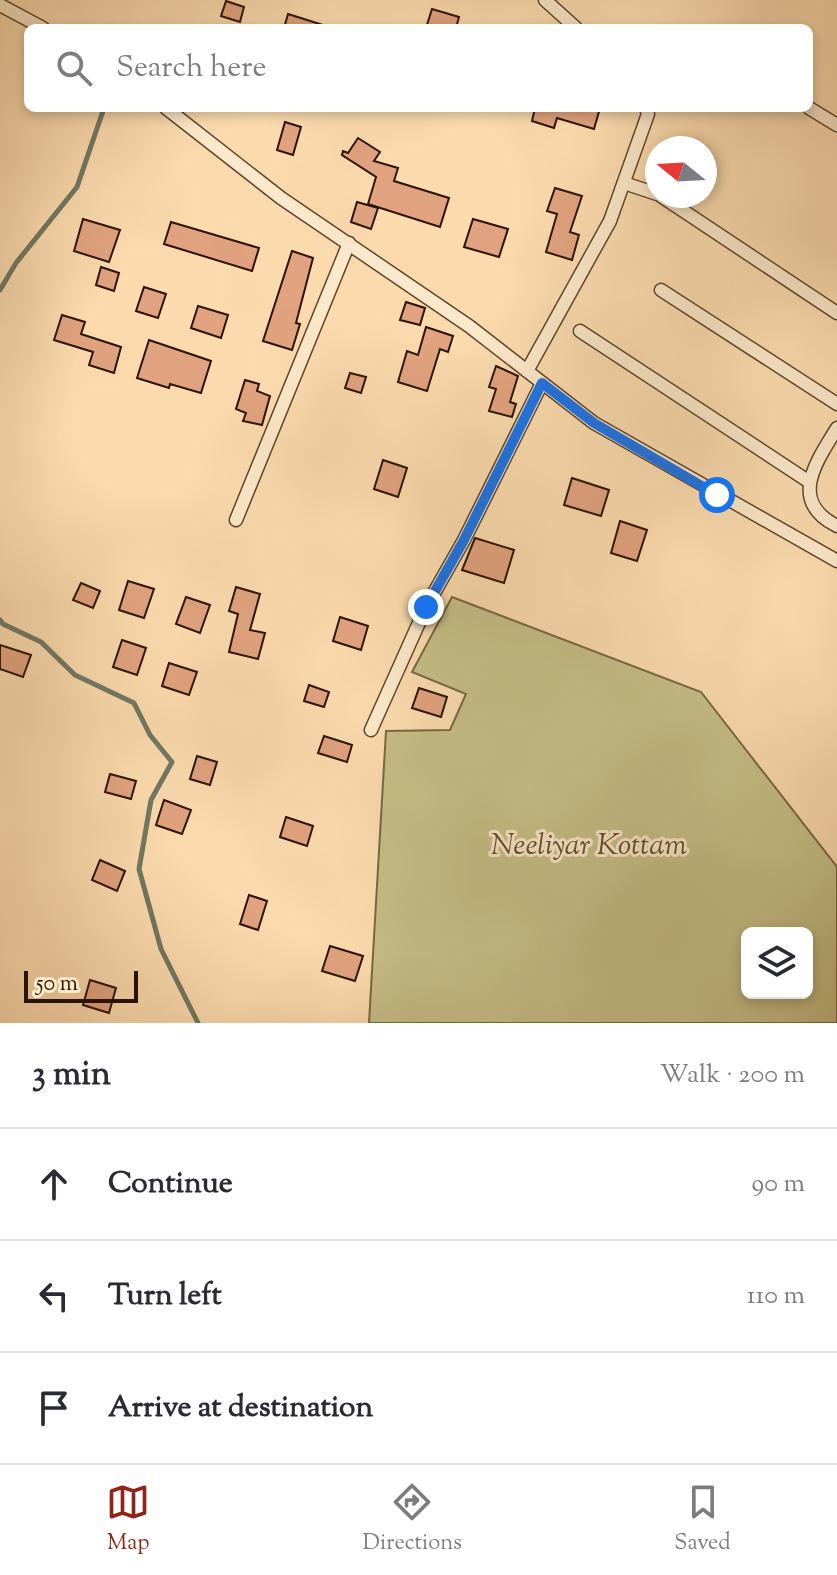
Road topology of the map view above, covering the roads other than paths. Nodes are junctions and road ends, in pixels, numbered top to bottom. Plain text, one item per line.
1 (545, 0) edge
2 (0, 5) edge
3 (36, 24) edge
4 (572, 24) edge
5 (813, 110) edge
6 (171, 112) edge
7 (647, 112) edge
8 (837, 125) edge
9 (624, 183) junction
10 (645, 190) edge
11 (679, 208) edge
12 (349, 243) junction
13 (661, 290) dead end
14 (837, 313) edge
15 (580, 331) dead end
16 (527, 371) junction
17 (542, 383) junction
18 (837, 404) edge
19 (837, 428) edge
20 (808, 481) junction
21 (236, 520) dead end
22 (837, 526) edge
23 (837, 561) edge
24 (371, 730) dead end

1 - 4 street
2 - 3 street
5 - 8 street
6 - 12 street
7 - 9 street
9 - 10 street
9 - 16 street
11 - 14 street
12 - 16 street
12 - 21 street
13 - 18 street
15 - 20 street
16 - 17 street
17 - 23 street
17 - 24 street
19 - 20 street
20 - 22 street

